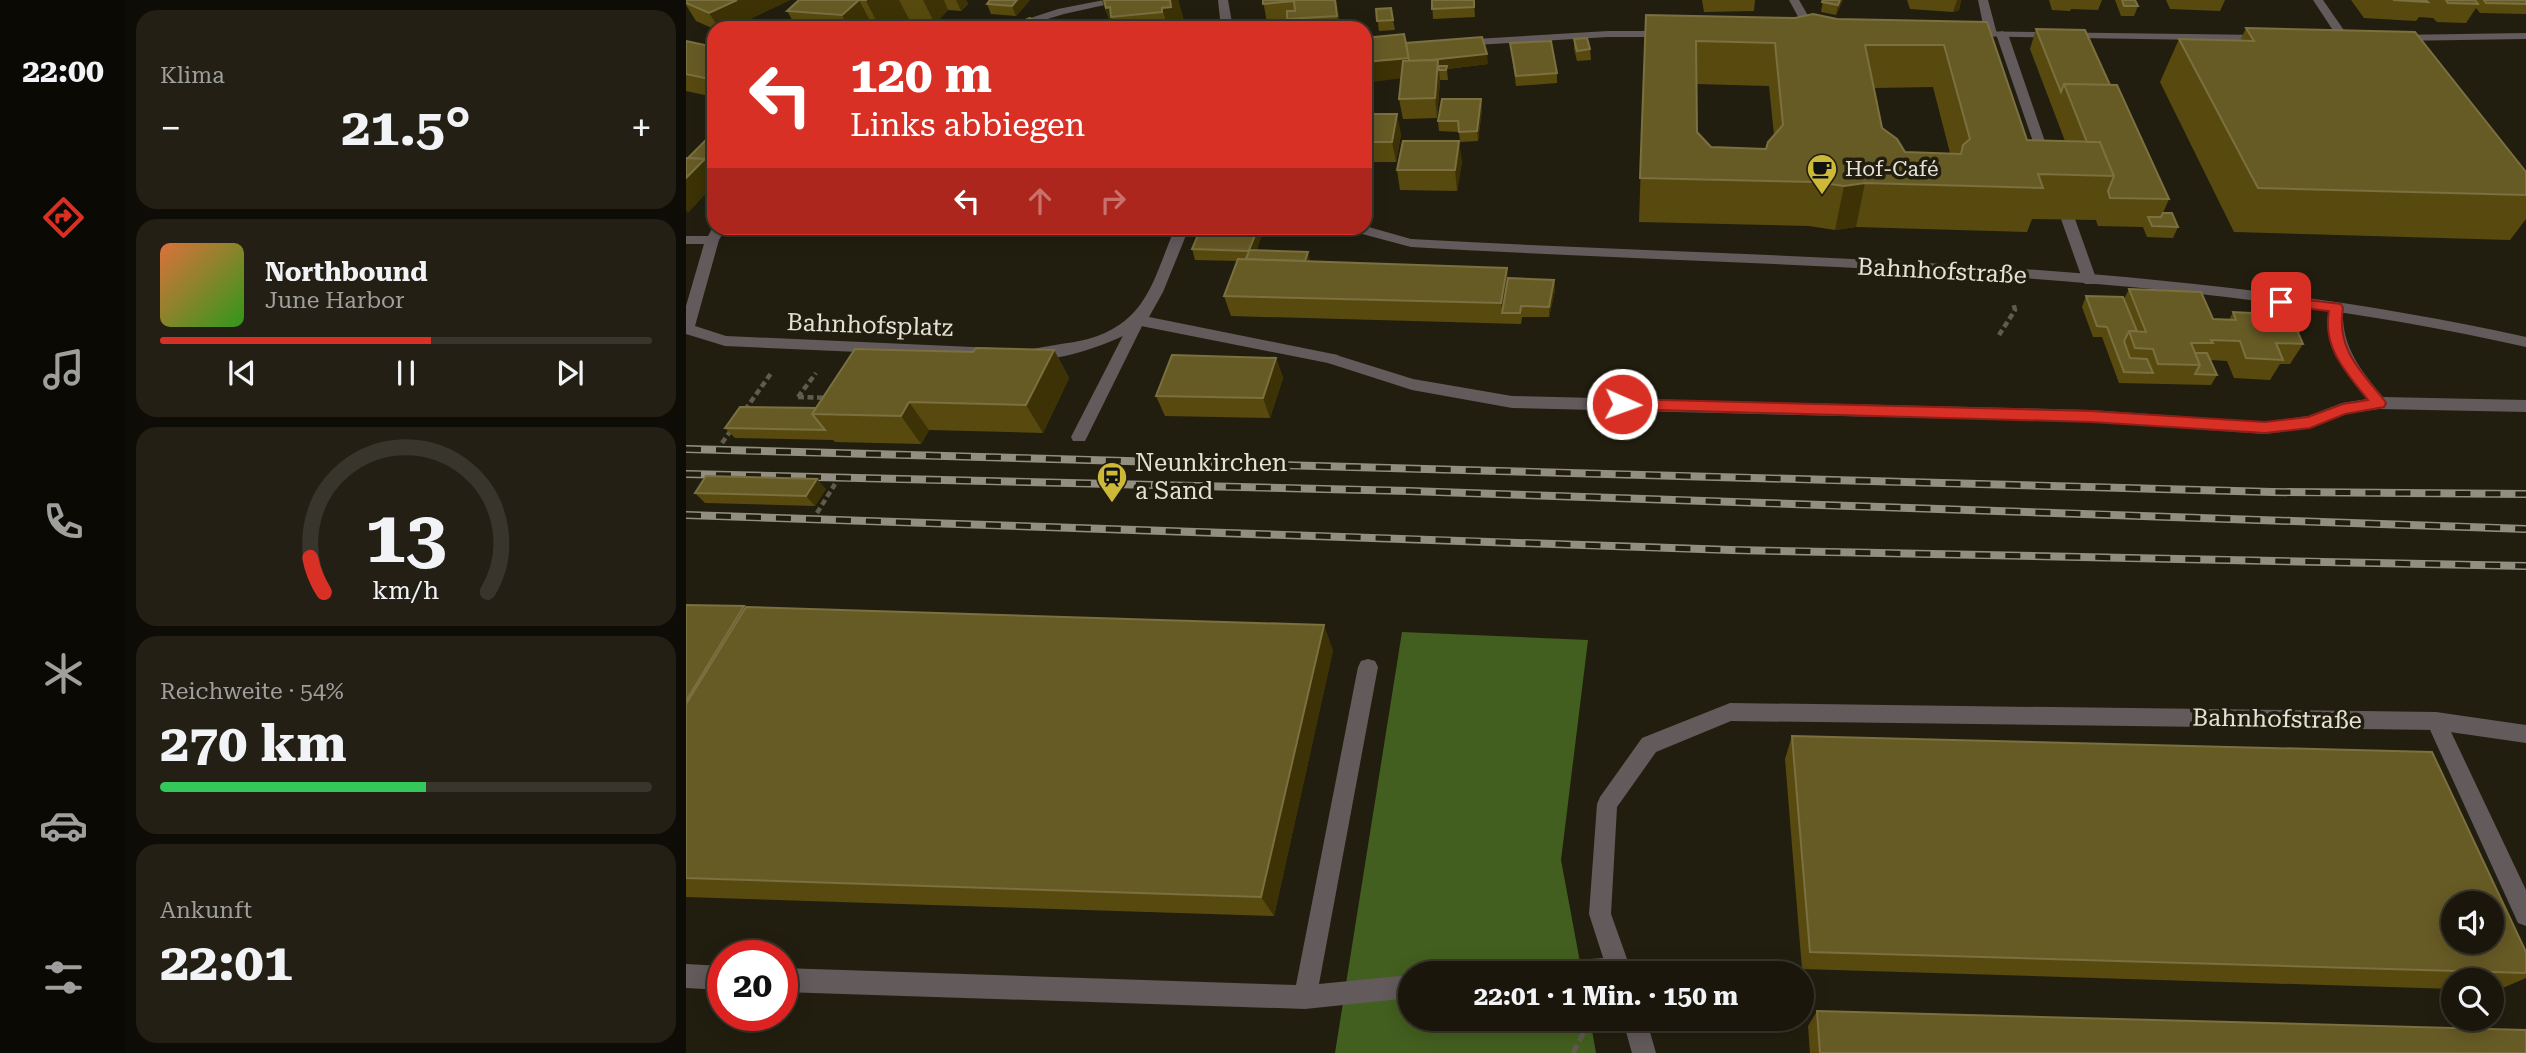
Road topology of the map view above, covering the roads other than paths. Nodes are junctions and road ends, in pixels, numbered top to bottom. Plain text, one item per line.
1 (1122, 0) edge
2 (1223, 0) edge
3 (1794, 0) edge
4 (1983, 0) edge
5 (2318, 0) edge
6 (1029, 21) edge
7 (1226, 21) edge
8 (1798, 33) edge
9 (1812, 33) junction
10 (1826, 33) edge
11 (1676, 34) edge
12 (1949, 34) edge
13 (1996, 34) junction
14 (2526, 36) edge
15 (2276, 38) edge
16 (2331, 38) edge
17 (2358, 38) edge
18 (2386, 38) edge
19 (2344, 39) junction
20 (1442, 44) edge
21 (2050, 172) edge
22 (2068, 219) edge
23 (1372, 232) edge
24 (710, 235) edge
25 (715, 235) edge
26 (1179, 235) edge
27 (686, 240) edge
28 (2090, 281) junction
29 (2336, 308) junction
30 (1138, 320) junction
31 (687, 329) edge
32 (2526, 342) edge
33 (2379, 403) junction
34 (2526, 407) edge
35 (1079, 437) dead end
36 (1368, 667) dead end
37 (2436, 721) junction
38 (2526, 734) edge
39 (2526, 915) edge
40 (1616, 961) edge
41 (686, 976) edge
42 (707, 977) edge
43 (798, 981) edge
44 (1398, 988) edge
45 (1305, 997) junction
46 (1638, 1031) edge
47 (1644, 1053) edge

1 - 6 street
2 - 7 street
3 - 9 street
4 - 13 street
5 - 19 street
8 - 9 street
9 - 10 street
11 - 20 street
12 - 13 street
13 - 15 street
13 - 21 street
14 - 18 street
16 - 19 street
17 - 19 street
22 - 28 street
23 - 28 street, Bahnhofstraße
24 - 27 street
25 - 31 street, Bahnhofsplatz
26 - 30 street
28 - 29 street, Bahnhofstraße
29 - 32 street, Bahnhofstraße
29 - 33 street
30 - 31 street, Bahnhofsplatz
30 - 33 street
30 - 35 street
33 - 34 street
36 - 45 street
37 - 38 street, Bahnhofstraße
37 - 39 street
37 - 40 street, Bahnhofstraße
41 - 42 street
43 - 45 street
44 - 45 street
46 - 47 street

